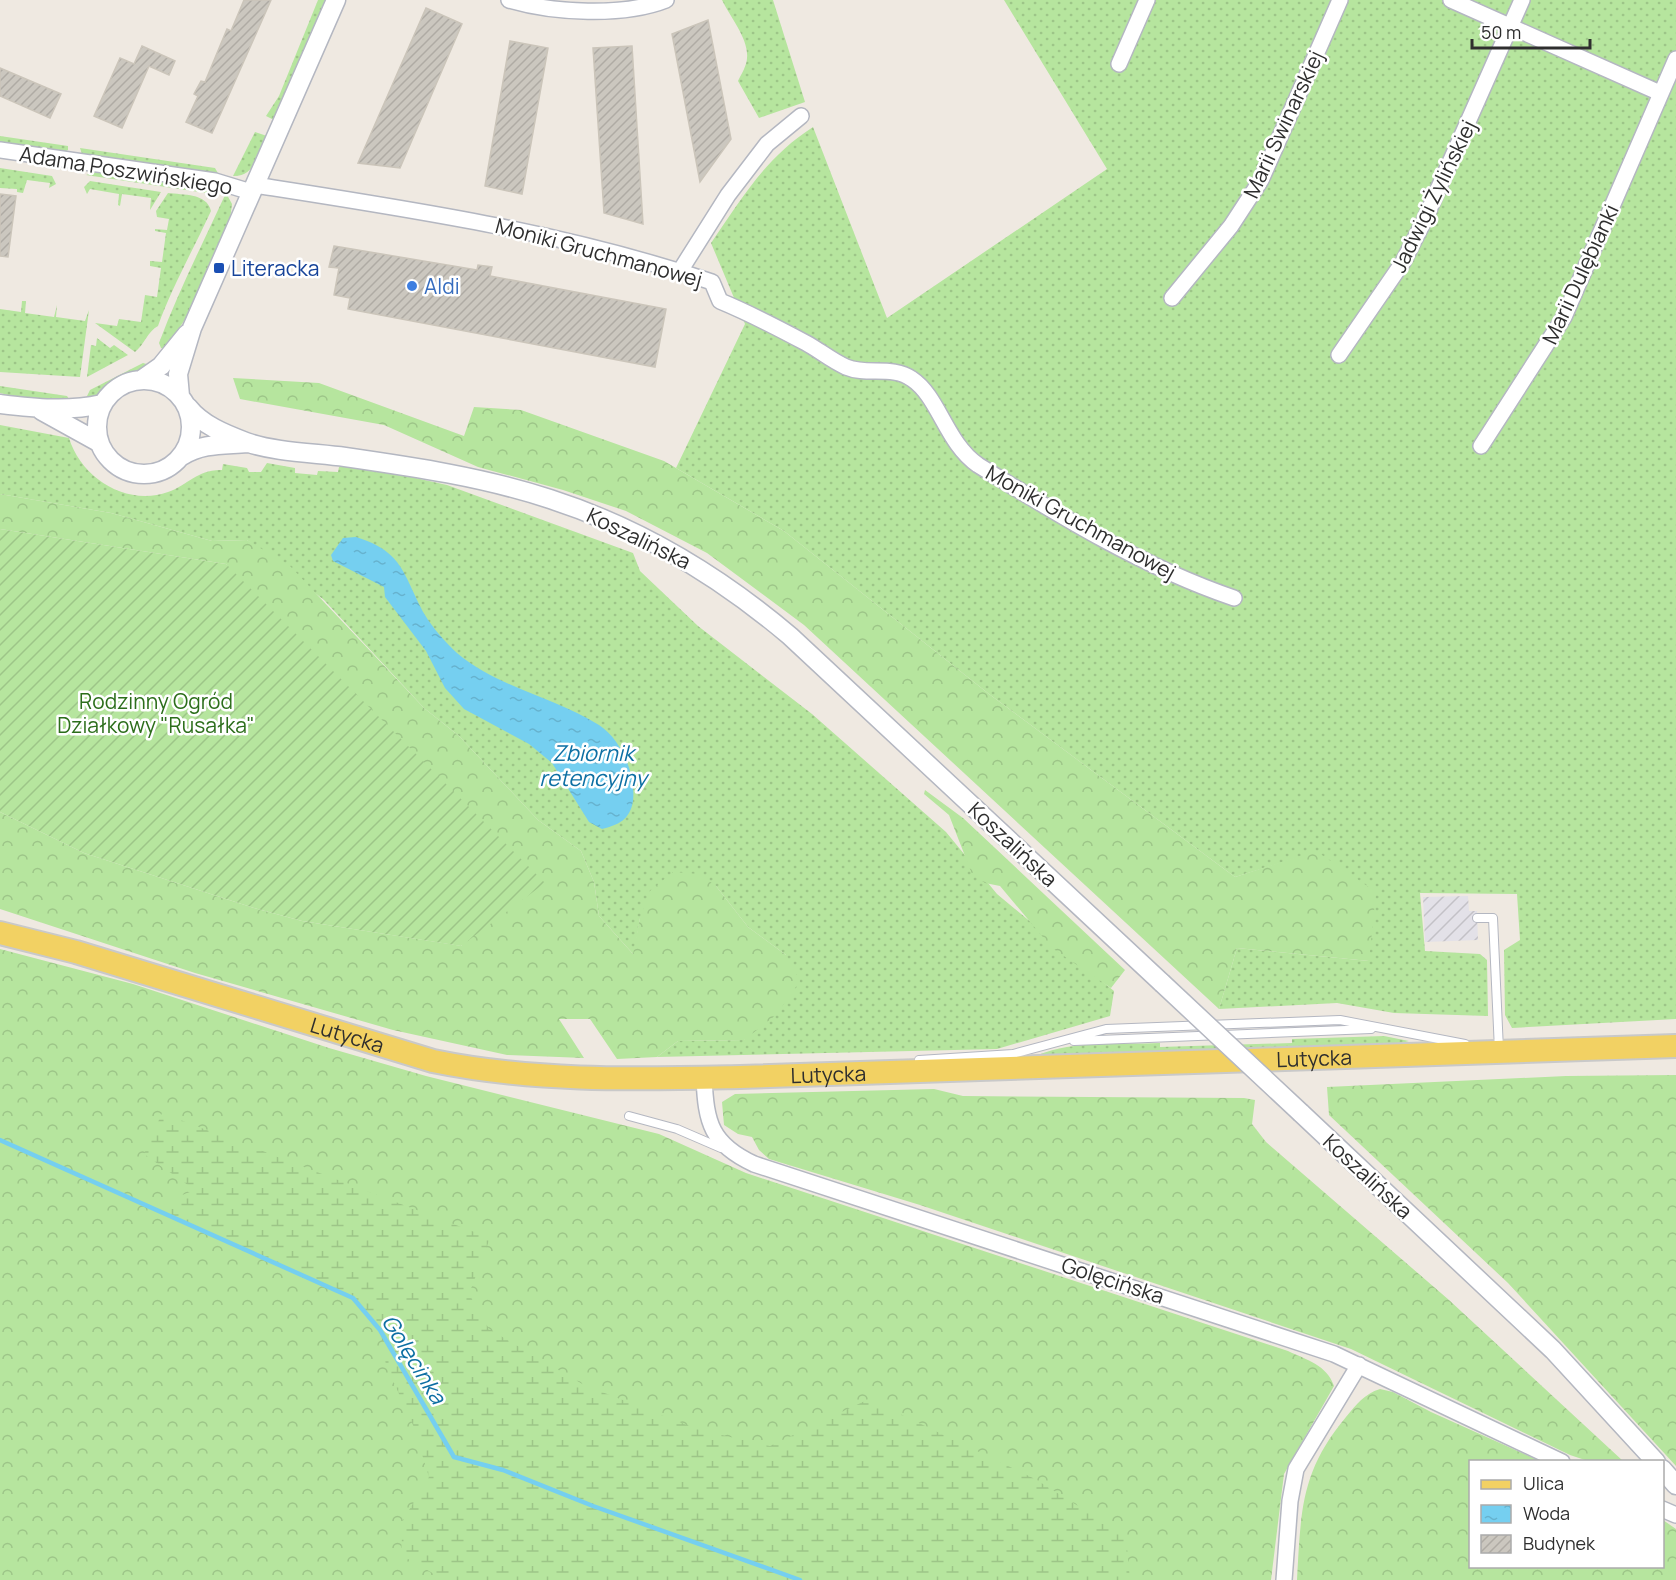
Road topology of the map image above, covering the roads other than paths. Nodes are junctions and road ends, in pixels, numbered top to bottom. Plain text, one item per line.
1 (336, 0) edge
2 (510, 0) edge
3 (666, 0) edge
4 (1148, 0) edge
5 (1340, 0) edge
6 (1451, 0) edge
7 (1522, 0) edge
8 (1510, 27) junction
9 (1676, 59) edge
10 (1119, 64) dead end
11 (1660, 93) junction
12 (801, 116) dead end
13 (0, 150) edge
14 (253, 189) junction
15 (680, 271) junction
16 (1172, 298) dead end
17 (192, 328) junction
18 (1339, 355) dead end
19 (141, 380) junction
20 (184, 401) junction
21 (0, 404) edge
22 (102, 404) junction
23 (38, 409) junction
24 (98, 442) junction
25 (248, 442) junction
26 (1481, 446) dead end
27 (182, 456) junction
28 (1234, 598) dead end
29 (1477, 918) dead end
30 (0, 922) edge
31 (0, 933) edge
32 (76, 952) junction
33 (1676, 1046) edge
34 (1499, 1051) junction
35 (908, 1060) dead end
36 (837, 1063) dead end
37 (784, 1076) junction
38 (705, 1078) junction
39 (629, 1116) dead end
40 (730, 1152) junction
41 (1359, 1365) junction
42 (1560, 1460) edge
43 (1655, 1460) edge
44 (1664, 1471) edge
45 (1676, 1485) edge
46 (1284, 1580) edge

1 - 14 street
2 - 3 street
4 - 10 street
5 - 16 street, Marii Swinarskiej
6 - 8 street
7 - 8 street, Jadwigi Żylińskiej
8 - 11 street
8 - 18 street, Jadwigi Żylińskiej
9 - 11 street, Marii Dulębianki
11 - 26 street, Marii Dulębianki
12 - 15 street
13 - 14 street, Adama Poszwińskiego
14 - 15 street, Moniki Gruchmanowej
14 - 17 street
15 - 28 street, Moniki Gruchmanowej
17 - 19 street
17 - 20 street
19 - 20 street
19 - 22 street
20 - 25 street, Koszalińska
20 - 27 street
21 - 23 street
22 - 23 street
22 - 24 street
23 - 24 street
24 - 27 street
25 - 27 street, Koszalińska
25 - 43 street, Koszalińska, bridge
29 - 34 lane
30 - 32 street
31 - 32 main road, Lutycka
32 - 38 main road, Lutycka
33 - 34 main road, Lutycka
34 - 35 lane
34 - 37 main road, Lutycka
36 - 37 lane
37 - 38 main road, Lutycka
38 - 40 street, Golęcińska
39 - 40 lane
40 - 41 street, Golęcińska
41 - 42 street, Golęcińska
41 - 46 street
44 - 45 street

